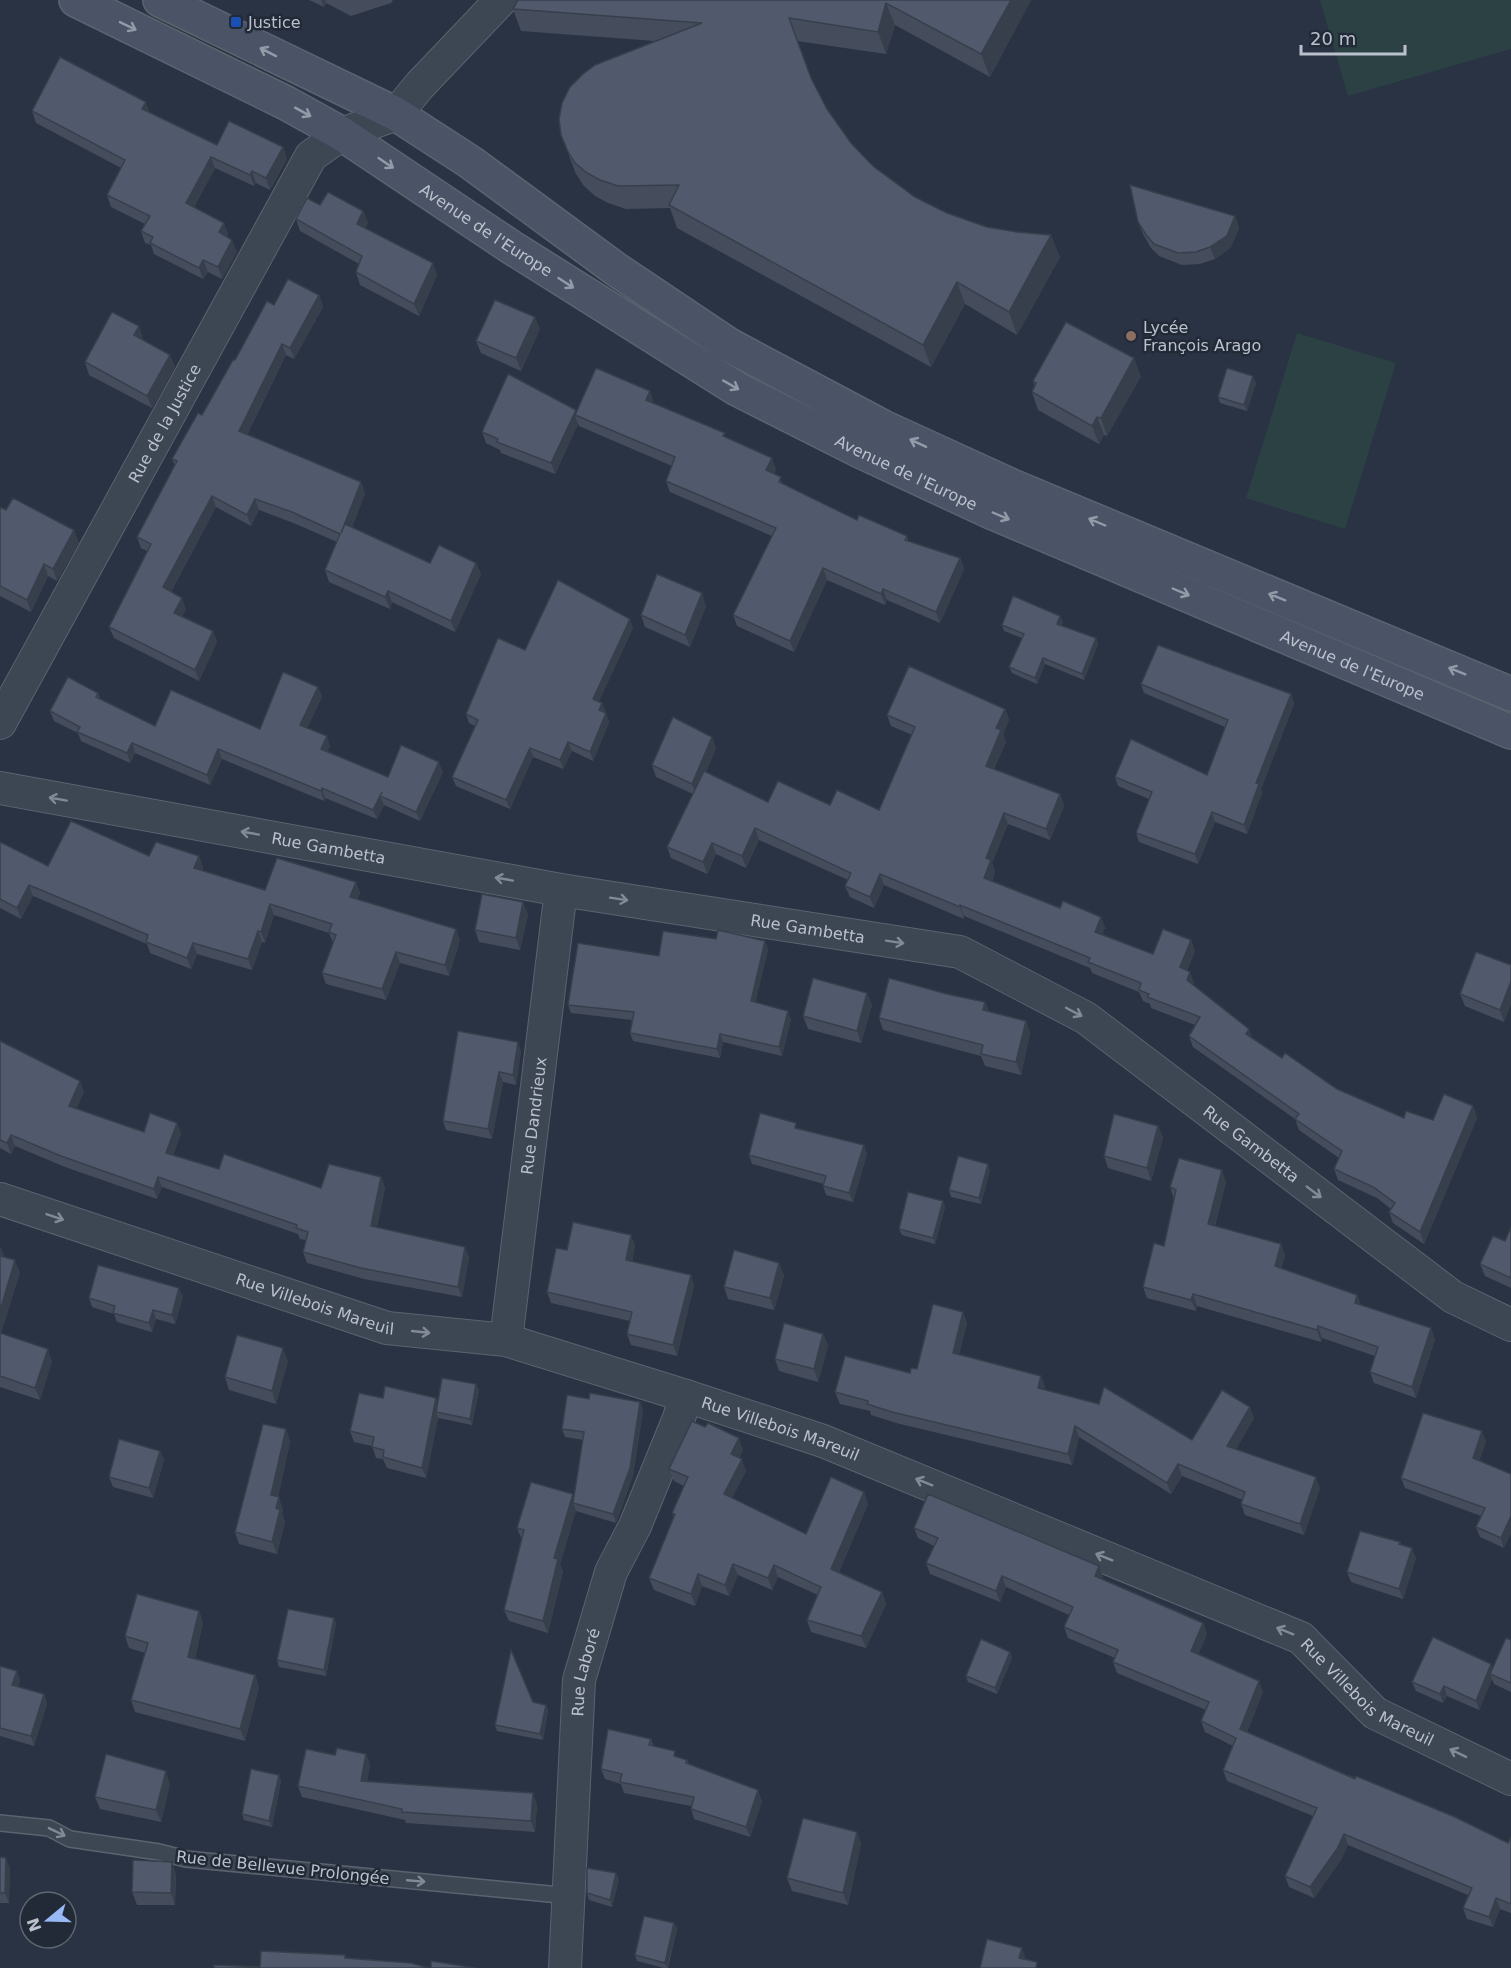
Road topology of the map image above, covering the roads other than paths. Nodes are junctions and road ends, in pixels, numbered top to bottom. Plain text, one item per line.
1 (76, 0) edge
2 (160, 0) edge
3 (501, 0) edge
4 (396, 114) junction
5 (342, 134) junction
6 (1511, 694) edge
7 (0, 723) edge
8 (1511, 732) edge
9 (0, 788) edge
10 (561, 890) junction
11 (0, 1199) edge
12 (1511, 1325) edge
13 (506, 1340) junction
14 (686, 1396) junction
15 (1511, 1779) edge
16 (0, 1823) edge
17 (570, 1896) junction
18 (565, 1968) edge

1 -> 5 main road, Avenue de l'Europe
4 -> 2 main road, Avenue de l'Europe
3 - 4 street
4 - 5 street, Rue de la Justice
6 -> 4 main road, Avenue de l'Europe
5 - 7 street, Rue de la Justice
5 -> 8 main road, Avenue de l'Europe
10 -> 9 street, Rue Gambetta
10 -> 12 street, Rue Gambetta
10 - 13 street, Rue Dandrieux
11 -> 13 street, Rue Villebois Mareuil
13 - 14 street, Rue Villebois Mareuil
15 -> 14 street, Rue Villebois Mareuil
14 - 17 street, Rue Laboré
16 -> 17 lane, Rue de Bellevue Prolongée
17 - 18 street, Rue Laboré

